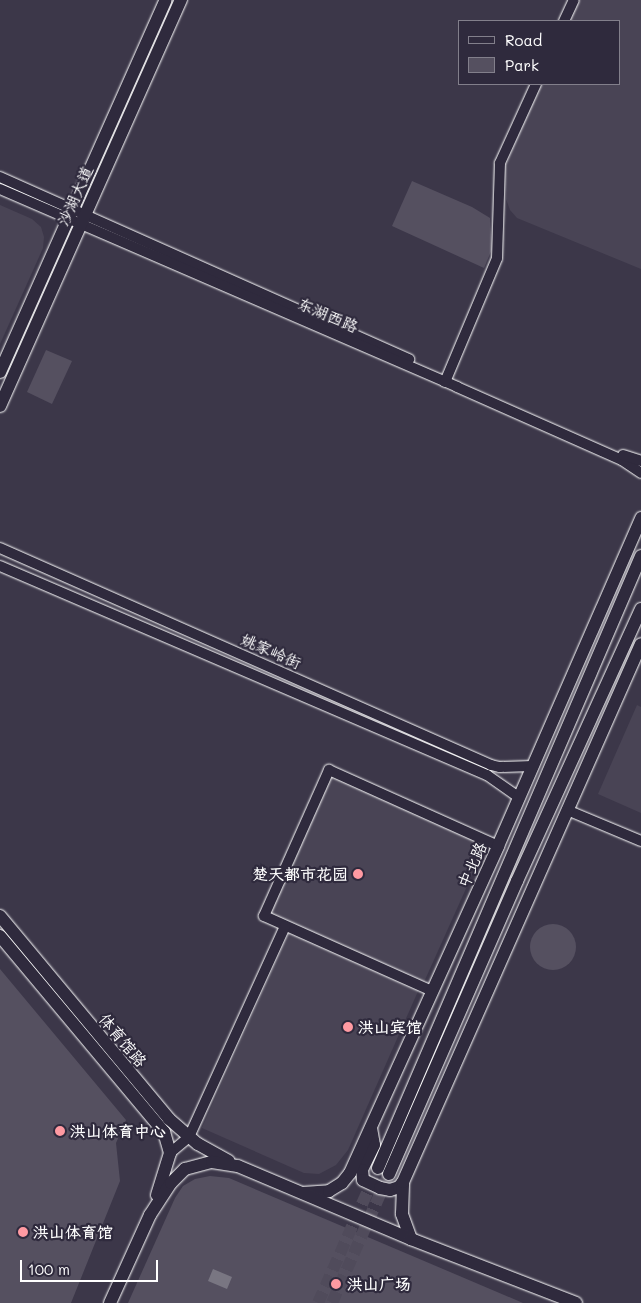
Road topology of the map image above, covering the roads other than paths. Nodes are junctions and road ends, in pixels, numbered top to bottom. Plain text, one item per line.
1 (166, 0) edge
2 (182, 0) edge
3 (574, 0) edge
4 (564, 20) edge
5 (536, 85) edge
6 (0, 177) edge
7 (0, 189) edge
8 (77, 216) junction
9 (0, 372) edge
10 (446, 379) junction
11 (0, 406) edge
12 (641, 461) edge
13 (641, 473) edge
14 (641, 518) edge
15 (0, 548) edge
16 (641, 556) edge
17 (0, 566) edge
18 (615, 577) junction
19 (641, 610) edge
20 (629, 636) junction
21 (604, 642) junction
22 (641, 644) edge
23 (623, 685) junction
24 (532, 766) junction
25 (519, 797) junction
26 (567, 810) junction
27 (641, 841) edge
28 (498, 846) junction
29 (504, 876) junction
30 (517, 881) junction
31 (0, 916) edge
32 (285, 926) junction
33 (0, 936) edge
34 (453, 946) junction
35 (503, 956) junction
36 (432, 991) junction
37 (371, 1128) junction
38 (189, 1137) junction
39 (170, 1154) junction
40 (238, 1166) junction
41 (403, 1182) junction
42 (303, 1193) junction
43 (150, 1215) junction
44 (411, 1239) junction
45 (540, 1290) junction
46 (110, 1303) edge
47 (553, 1303) edge
48 (576, 1303) edge

1 - 8 main road, 沙湖大道
2 - 8 main road, 沙湖大道
3 - 4 street
5 - 10 street
6 - 8 street, 东湖西路
7 - 8 street, 东湖西路
8 - 9 main road, 沙湖大道
8 - 10 street, 东湖西路
8 - 11 main road, 沙湖大道
10 - 12 street, 东湖西路
10 - 13 street, 东湖西路
14 - 18 main road, 中北路
15 - 24 street, 姚家岭街
16 - 21 main road, 中北路
17 - 25 street, 姚家岭街
18 - 21 main road
18 - 24 main road, 中北路
19 - 20 main road, 中北路
20 - 23 main road
20 - 30 main road, 中北路
21 - 29 main road, 中北路
22 - 23 main road
23 - 26 main road
24 - 25 main road, 中北路
25 - 28 main road, 中北路
26 - 27 street
26 - 35 main road
28 - 32 street
28 - 34 main road, 中北路
29 - 30 main road, 中北路
29 - 34 main road
30 - 35 main road
31 - 38 main road, 体育馆路
32 - 36 street
32 - 38 street
33 - 39 main road, 体育馆路
34 - 36 main road, 中北路
35 - 41 main road
36 - 37 main road, 中北路
37 - 41 main road
37 - 42 main road, 中北路
38 - 39 street
38 - 40 main road, 体育馆路
39 - 43 main road
40 - 42 main road
40 - 43 main road
41 - 44 main road
42 - 44 main road
43 - 46 main road
44 - 45 main road
45 - 47 main road
45 - 48 main road

